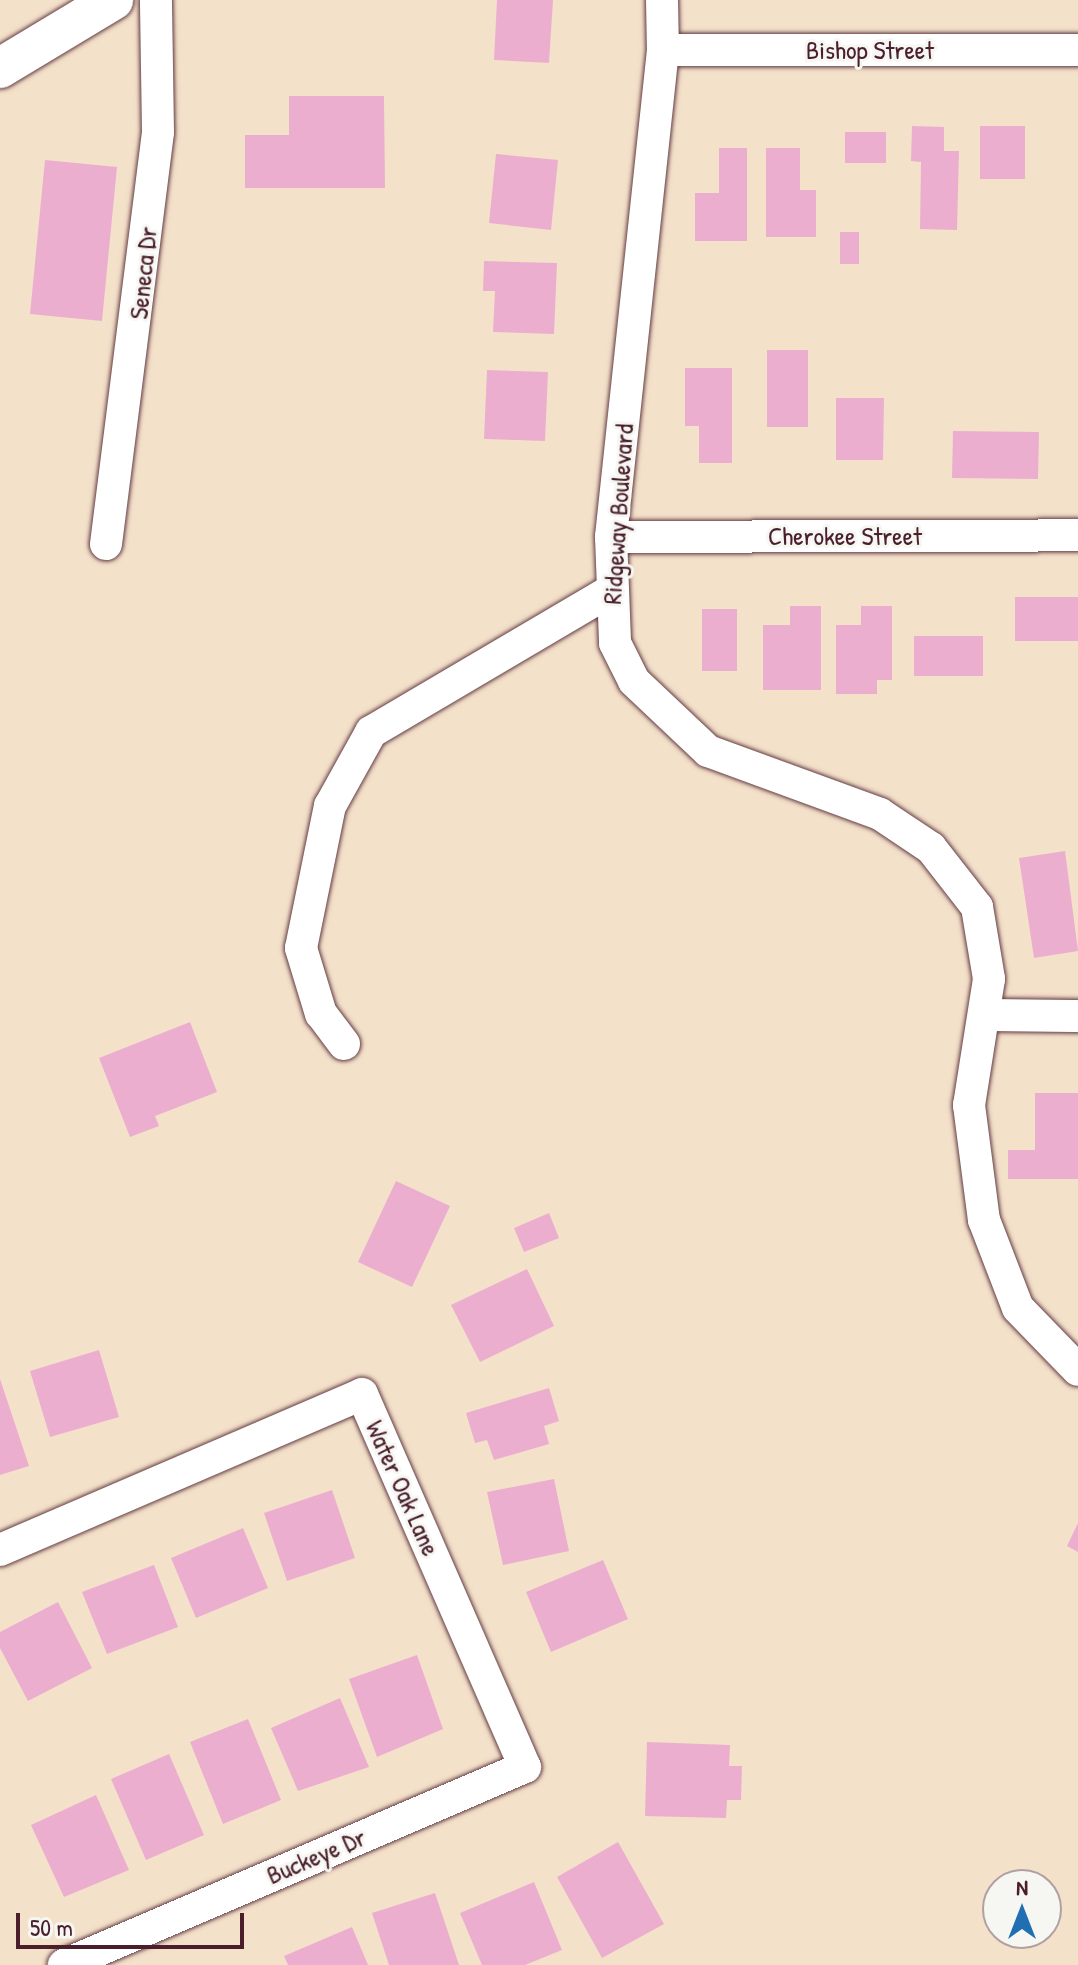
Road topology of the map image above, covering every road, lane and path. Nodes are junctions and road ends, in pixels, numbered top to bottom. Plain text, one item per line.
1 (113, 0) edge
2 (156, 0) edge
3 (662, 0) edge
4 (663, 50) junction
5 (1078, 50) edge
6 (0, 68) edge
7 (1078, 535) edge
8 (611, 537) junction
9 (106, 544) dead end
10 (609, 592) junction
11 (984, 1015) junction
12 (1078, 1016) edge
13 (344, 1044) dead end
14 (1078, 1370) edge
15 (0, 1550) edge
16 (525, 1767) joint
17 (64, 1965) edge

1 - 6 main road
2 - 9 street, Seneca Dr
3 - 4 street, Ridgeway Boulevard
4 - 5 street, Bishop Street
4 - 8 street, Ridgeway Boulevard
7 - 8 street, Cherokee Street
8 - 10 street, Ridgeway Boulevard
10 - 11 street, Ridgeway Boulevard
10 - 13 street
11 - 12 street
11 - 14 street, Ridgeway Boulevard
15 - 16 street, Water Oak Lane
16 - 17 street, Buckeye Dr

